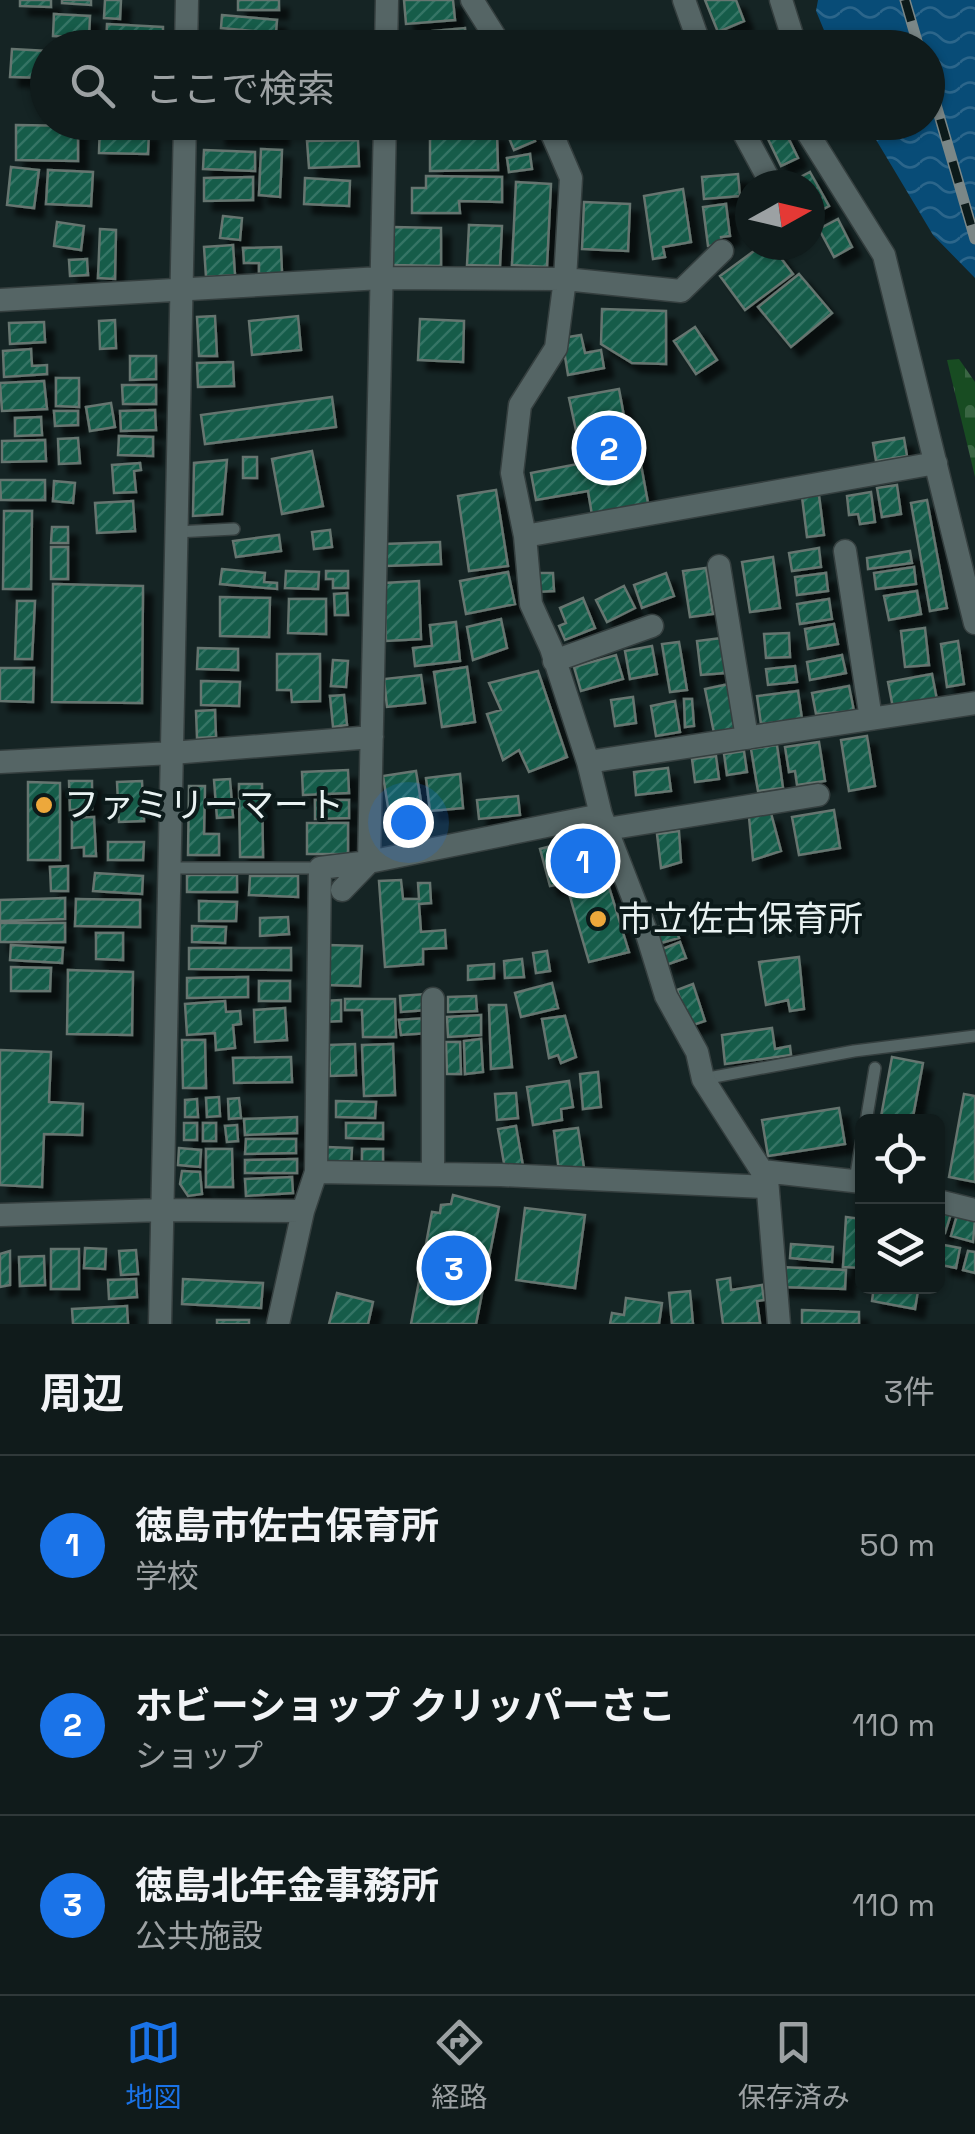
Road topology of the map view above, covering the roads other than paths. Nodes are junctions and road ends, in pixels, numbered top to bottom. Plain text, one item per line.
1 (186, 0) edge
2 (387, 0) edge
3 (472, 0) edge
4 (684, 0) edge
5 (780, 0) edge
6 (186, 30) edge
7 (386, 30) edge
8 (491, 30) edge
9 (695, 30) edge
10 (790, 30) edge
11 (185, 140) edge
12 (384, 140) edge
13 (555, 140) edge
14 (748, 140) edge
15 (812, 140) edge
16 (764, 170) edge
17 (722, 252) dead end
18 (381, 278) junction
19 (565, 279) junction
20 (182, 288) junction
21 (0, 300) edge
22 (936, 462) junction
23 (234, 530) dead end
24 (176, 532) junction
25 (525, 536) junction
26 (845, 551) dead end
27 (719, 566) dead end
28 (975, 620) edge
29 (652, 626) dead end
30 (554, 661) junction
31 (975, 703) edge
32 (870, 719) junction
33 (372, 737) junction
34 (746, 738) junction
35 (172, 753) junction
36 (0, 762) edge
37 (588, 762) junction
38 (818, 796) dead end
39 (604, 822) junction
40 (369, 862) junction
41 (169, 868) junction
42 (320, 868) junction
43 (342, 890) dead end
44 (433, 999) dead end
45 (975, 1036) edge
46 (875, 1068) dead end
47 (703, 1079) junction
48 (867, 1114) edge
49 (316, 1172) junction
50 (433, 1174) junction
51 (765, 1179) junction
52 (855, 1181) edge
53 (945, 1203) edge
54 (162, 1210) junction
55 (975, 1210) edge
56 (303, 1211) junction
57 (0, 1215) edge
58 (160, 1324) edge
59 (278, 1324) edge
60 (778, 1324) edge

1 - 6 street
2 - 7 street
3 - 8 street
4 - 9 street
5 - 10 street
11 - 20 street
12 - 18 street
13 - 19 street
14 - 16 street
15 - 22 street
17 - 19 street
18 - 19 street
18 - 20 street
18 - 33 street
19 - 25 street
20 - 21 street
20 - 24 street
22 - 25 street
22 - 28 street
23 - 24 lane
24 - 35 street
25 - 30 street
26 - 32 street
27 - 34 street
29 - 30 street
30 - 37 street
31 - 32 street
32 - 34 street
33 - 35 street
33 - 40 street
34 - 37 street
35 - 36 street
35 - 41 street
37 - 39 street
38 - 39 street
39 - 40 street
39 - 47 street
40 - 42 street
40 - 43 street
41 - 42 lane
41 - 54 street
42 - 49 street
44 - 50 street
45 - 47 lane
46 - 48 lane
47 - 51 street
49 - 50 street
49 - 56 street
50 - 51 street
51 - 52 street
51 - 60 street
53 - 55 street
54 - 56 street
54 - 57 street
54 - 58 street
56 - 59 street

